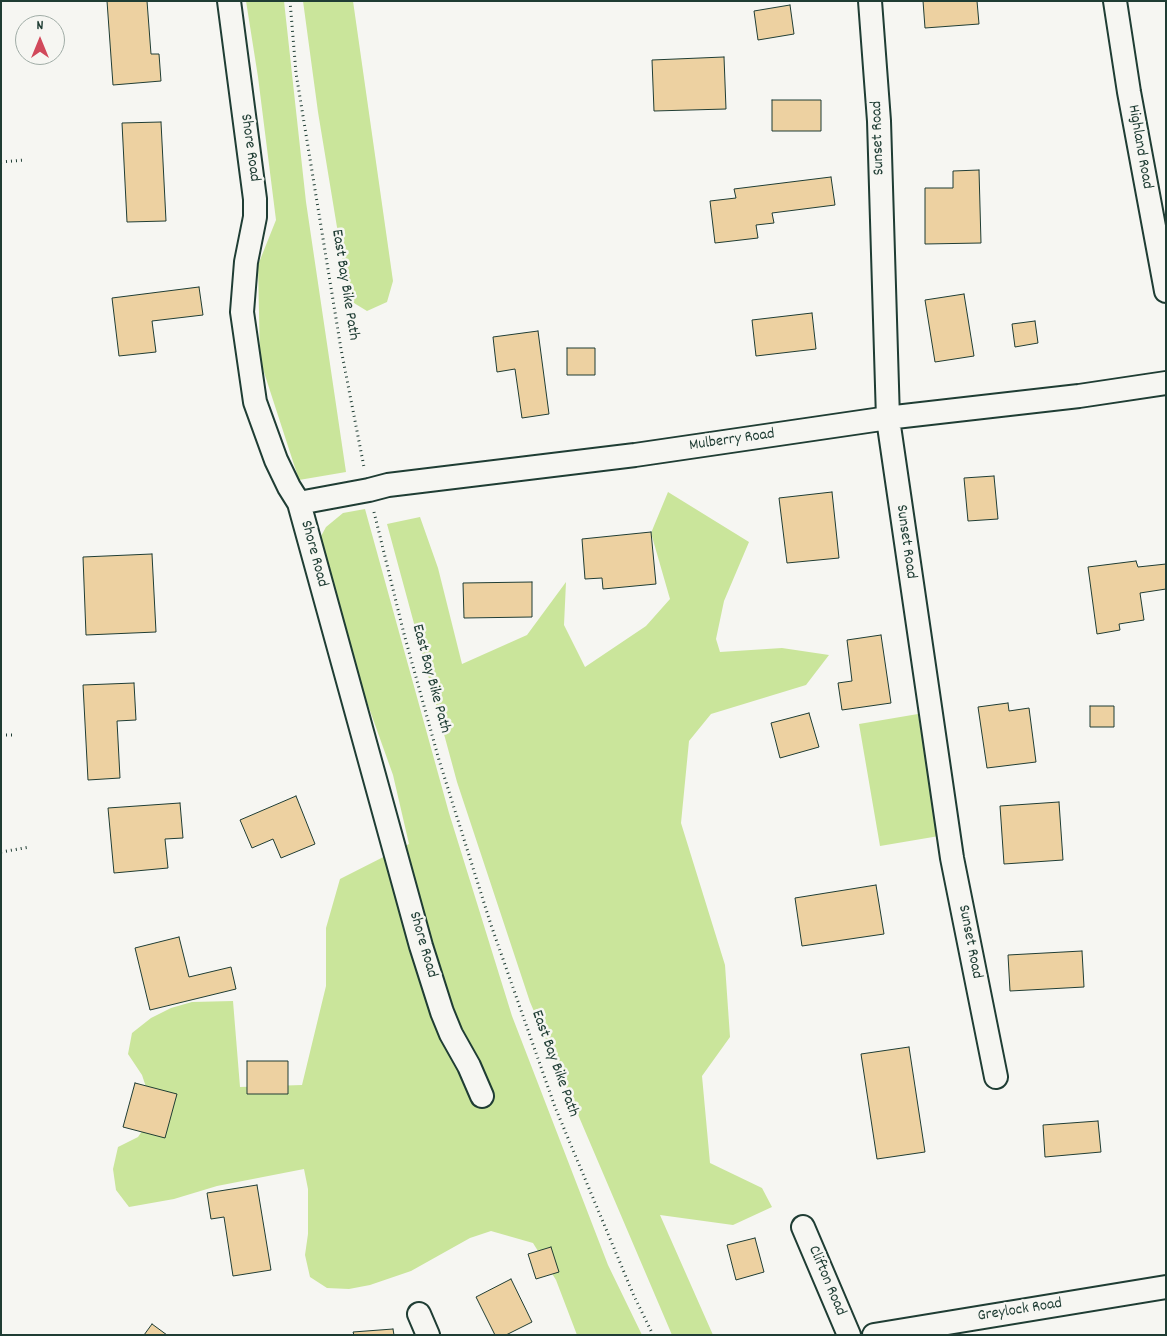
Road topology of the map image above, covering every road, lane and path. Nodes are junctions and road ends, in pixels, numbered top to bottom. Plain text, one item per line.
1 (229, 1) edge
2 (290, 1) edge
3 (870, 1) edge
4 (1115, 1) edge
5 (25, 160) dead end
6 (1, 162) edge
7 (1166, 291) edge
8 (1166, 383) edge
9 (888, 419) junction
10 (369, 490) junction
11 (299, 502) junction
12 (1, 735) edge
13 (15, 735) dead end
14 (30, 848) dead end
15 (1, 852) edge
16 (996, 1077) dead end
17 (482, 1096) dead end
18 (803, 1228) dead end
19 (1166, 1287) edge
20 (419, 1314) dead end
21 (428, 1335) edge
22 (653, 1335) edge
23 (849, 1335) edge
24 (874, 1335) edge

1 - 11 street, Shore Road
2 - 10 path, East Bay Bike Path
3 - 9 street, Sunset Road
4 - 7 street, Highland Road
5 - 6 path
8 - 9 street, Mulberry Road
9 - 10 street, Mulberry Road
9 - 16 street, Sunset Road
10 - 11 street, Mulberry Road
10 - 22 path, East Bay Bike Path
11 - 17 street, Shore Road
12 - 13 path
14 - 15 path
18 - 23 street, Clifton Road
19 - 24 street, Greylock Road
20 - 21 street

